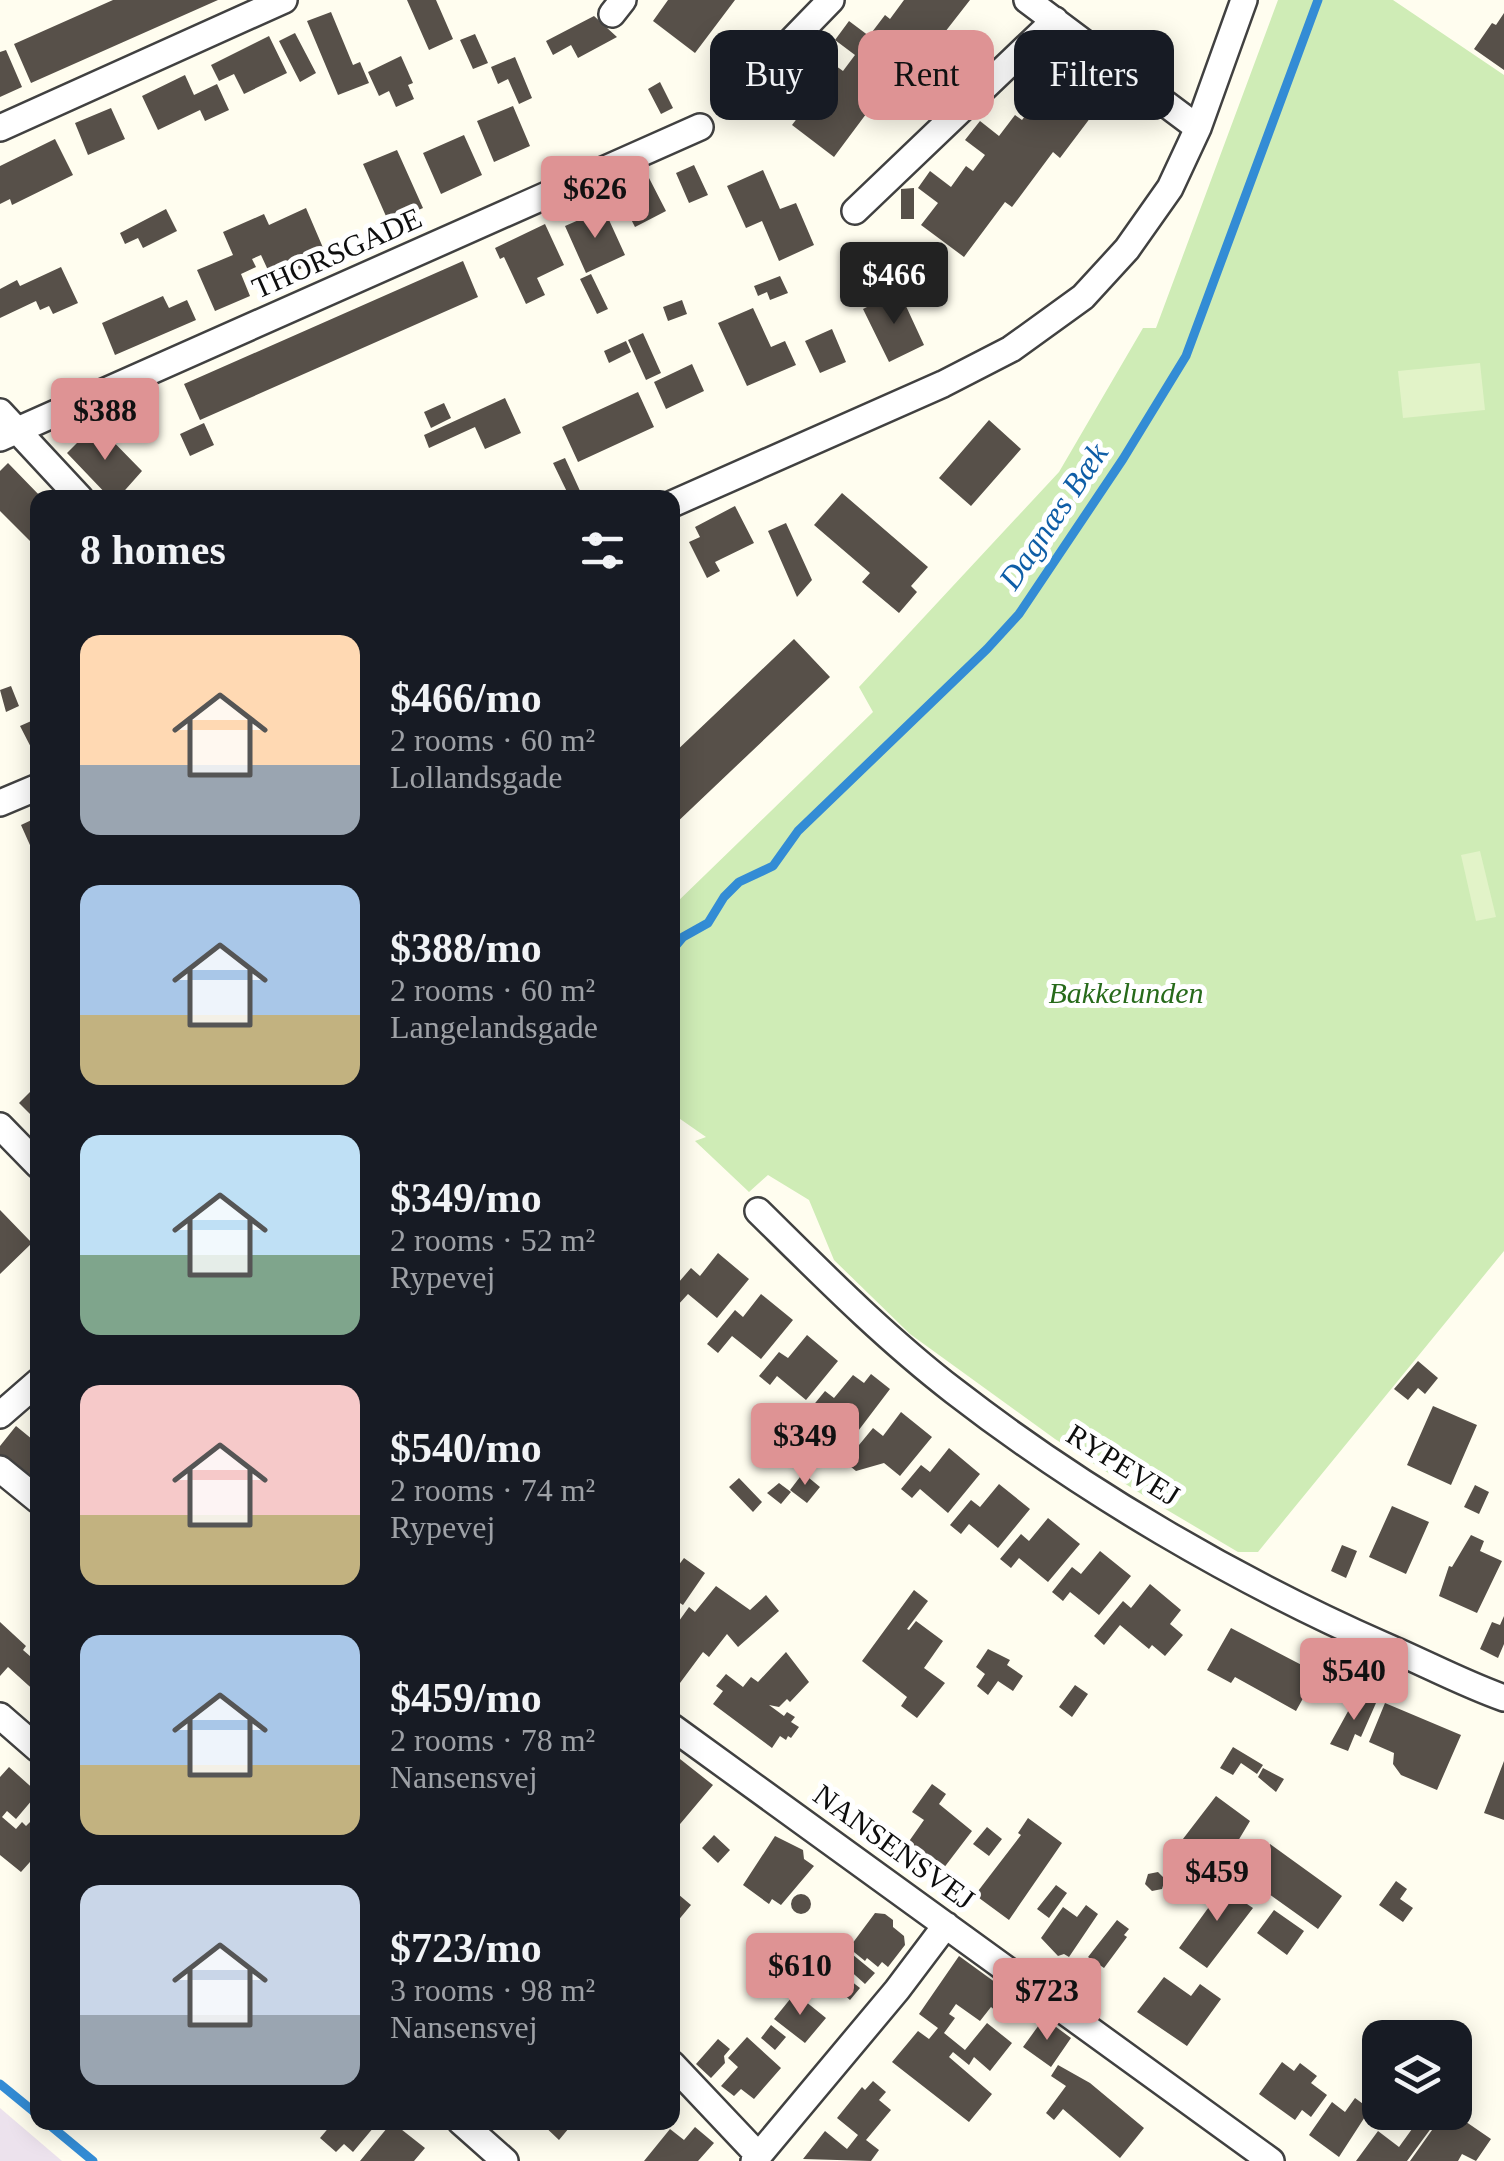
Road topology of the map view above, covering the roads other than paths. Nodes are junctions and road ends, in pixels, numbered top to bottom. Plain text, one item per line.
1 (284, 0) edge
2 (831, 0) edge
3 (1027, 0) edge
4 (1244, 0) edge
5 (1054, 20) junction
6 (802, 30) edge
7 (700, 127) dead end
8 (0, 128) edge
9 (1198, 128) junction
10 (855, 211) dead end
11 (6, 427) edge
12 (72, 490) edge
13 (680, 500) edge
14 (30, 790) edge
15 (0, 803) edge
16 (0, 1126) edge
17 (30, 1158) edge
18 (758, 1211) dead end
19 (30, 1389) edge
20 (0, 1415) edge
21 (0, 1469) edge
22 (30, 1493) edge
23 (1504, 1698) edge
24 (0, 1716) edge
25 (680, 1732) edge
26 (30, 1742) edge
27 (946, 1924) junction
28 (680, 2073) edge
29 (470, 2130) edge
30 (1243, 2153) edge
31 (756, 2158) edge
32 (504, 2161) edge
33 (1272, 2161) edge

1 - 8 street
2 - 6 street
3 - 5 street
4 - 9 street
5 - 9 street
5 - 10 street
7 - 11 street, THORSGADE
9 - 13 street
11 - 12 street
14 - 15 street
16 - 17 street
18 - 23 street, RYPEVEJ
19 - 20 street
21 - 22 street
24 - 26 street
25 - 27 street, NANSENSVEJ
27 - 30 street, NANSENSVEJ
27 - 31 street
28 - 31 street
29 - 32 street
30 - 33 street, NANSENSVEJ

